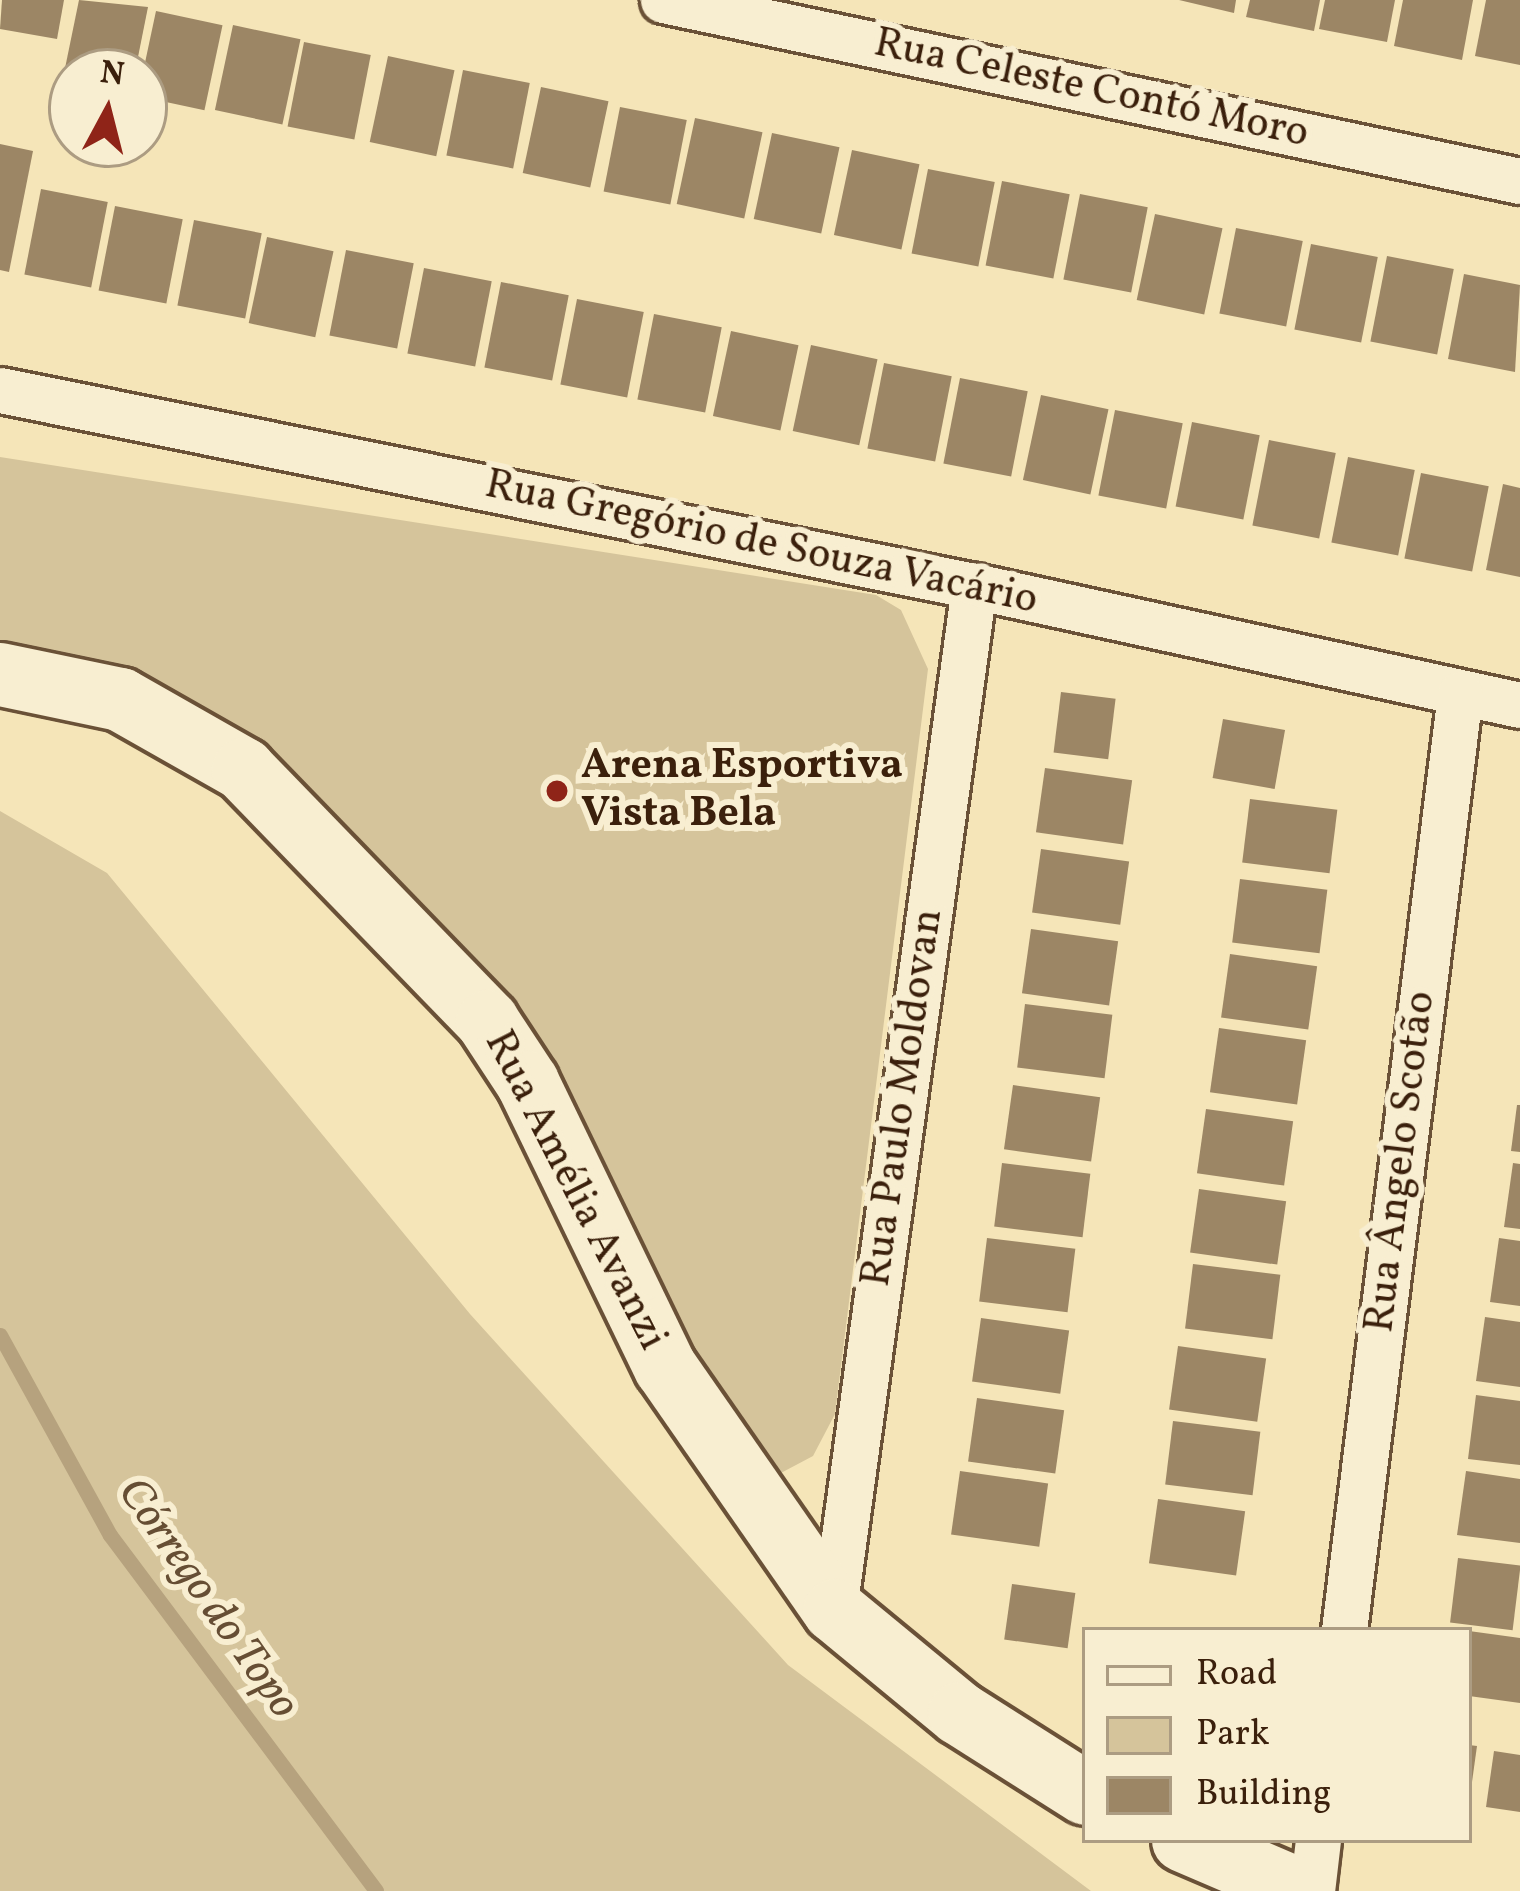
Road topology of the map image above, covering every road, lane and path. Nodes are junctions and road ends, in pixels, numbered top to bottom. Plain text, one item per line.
1 (663, 0) edge
2 (1520, 181) edge
3 (0, 390) edge
4 (974, 586) junction
5 (0, 674) edge
6 (1460, 694) junction
7 (1520, 706) edge
8 (834, 1610) junction
9 (1344, 1627) edge
10 (1082, 1791) edge
11 (1190, 1843) edge
12 (1318, 1843) edge
13 (1302, 1891) edge
14 (1312, 1891) edge

1 - 2 street, Rua Celeste Contó Moro
3 - 4 street, Rua Gregório de Souza Vacário
4 - 6 street, Rua Gregório de Souza Vacário
4 - 8 street, Rua Paulo Moldovan
5 - 8 street, Rua Amélia Avanzi
6 - 7 street, Rua Gregório de Souza Vacário
6 - 9 street, Rua Ângelo Scotão
8 - 10 street, Rua Amélia Avanzi
11 - 13 street
12 - 14 street

